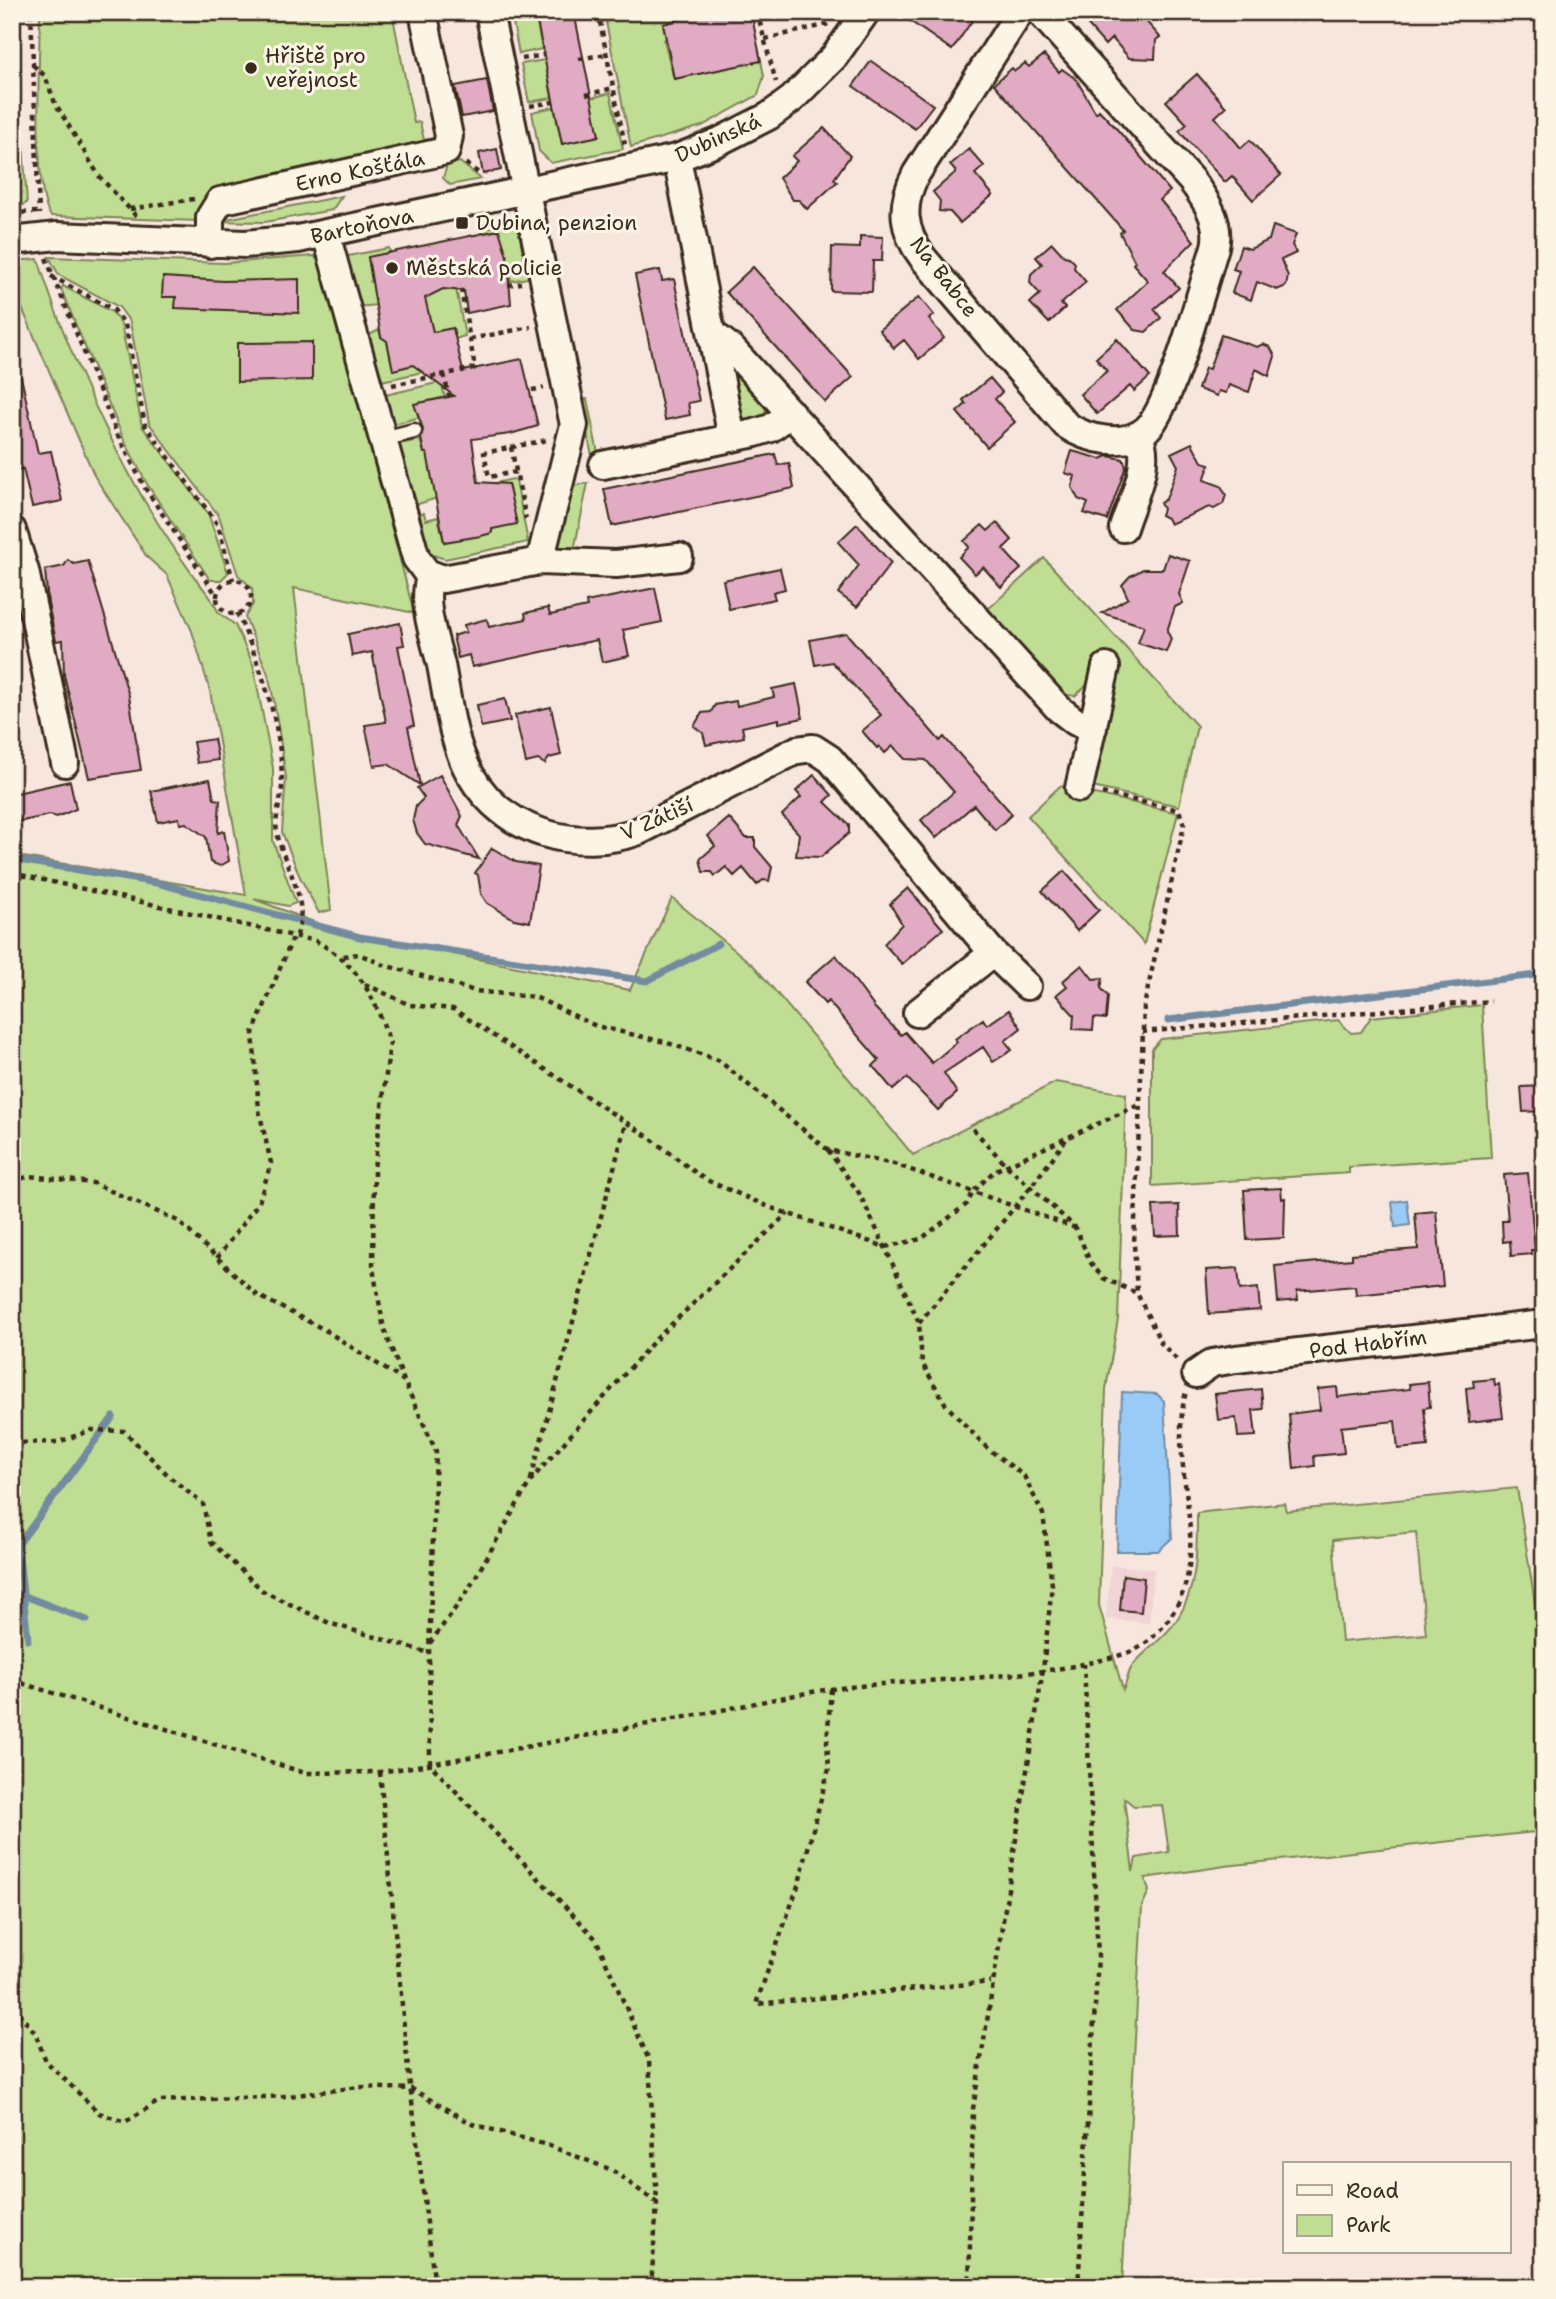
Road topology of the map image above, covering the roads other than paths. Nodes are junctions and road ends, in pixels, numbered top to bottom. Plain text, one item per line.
1 (423, 12) edge
2 (488, 12) edge
3 (866, 12) edge
4 (1020, 12) edge
5 (1040, 12) edge
6 (677, 158) junction
7 (527, 190) junction
8 (326, 234) junction
9 (12, 241) edge
10 (210, 244) junction
11 (712, 337) junction
12 (791, 413) junction
13 (414, 431) dead end
14 (1139, 435) junction
15 (732, 438) junction
16 (383, 439) junction
17 (603, 465) dead end
18 (1123, 528) dead end
19 (12, 530) edge
20 (678, 557) dead end
21 (540, 561) junction
22 (19, 572) edge
23 (430, 575) junction
24 (1106, 667) dead end
25 (1093, 728) junction
26 (65, 763) dead end
27 (1079, 788) road end
28 (993, 953) junction
29 (1027, 986) dead end
30 (917, 1013) dead end
31 (1544, 1324) edge
32 (1196, 1374) road end

1 - 10 street, Erno Košťála
2 - 7 street
3 - 6 street, Dubinská
4 - 14 street, Na Babce
5 - 14 street
6 - 7 street, Dubinská
6 - 11 street
7 - 8 street, Bartoňova
7 - 21 street
8 - 10 street, Bartoňova
8 - 16 street
9 - 10 street, Bartoňova
11 - 12 street
11 - 15 street
12 - 15 street
12 - 25 street
13 - 16 lane
14 - 18 street
15 - 17 street
16 - 23 street
19 - 22 street
20 - 21 street
21 - 23 street
22 - 26 street
23 - 28 street, V Zátiší
24 - 25 street
25 - 27 street
28 - 29 street, V Zátiší
28 - 30 street
31 - 32 street, Pod Habřím

